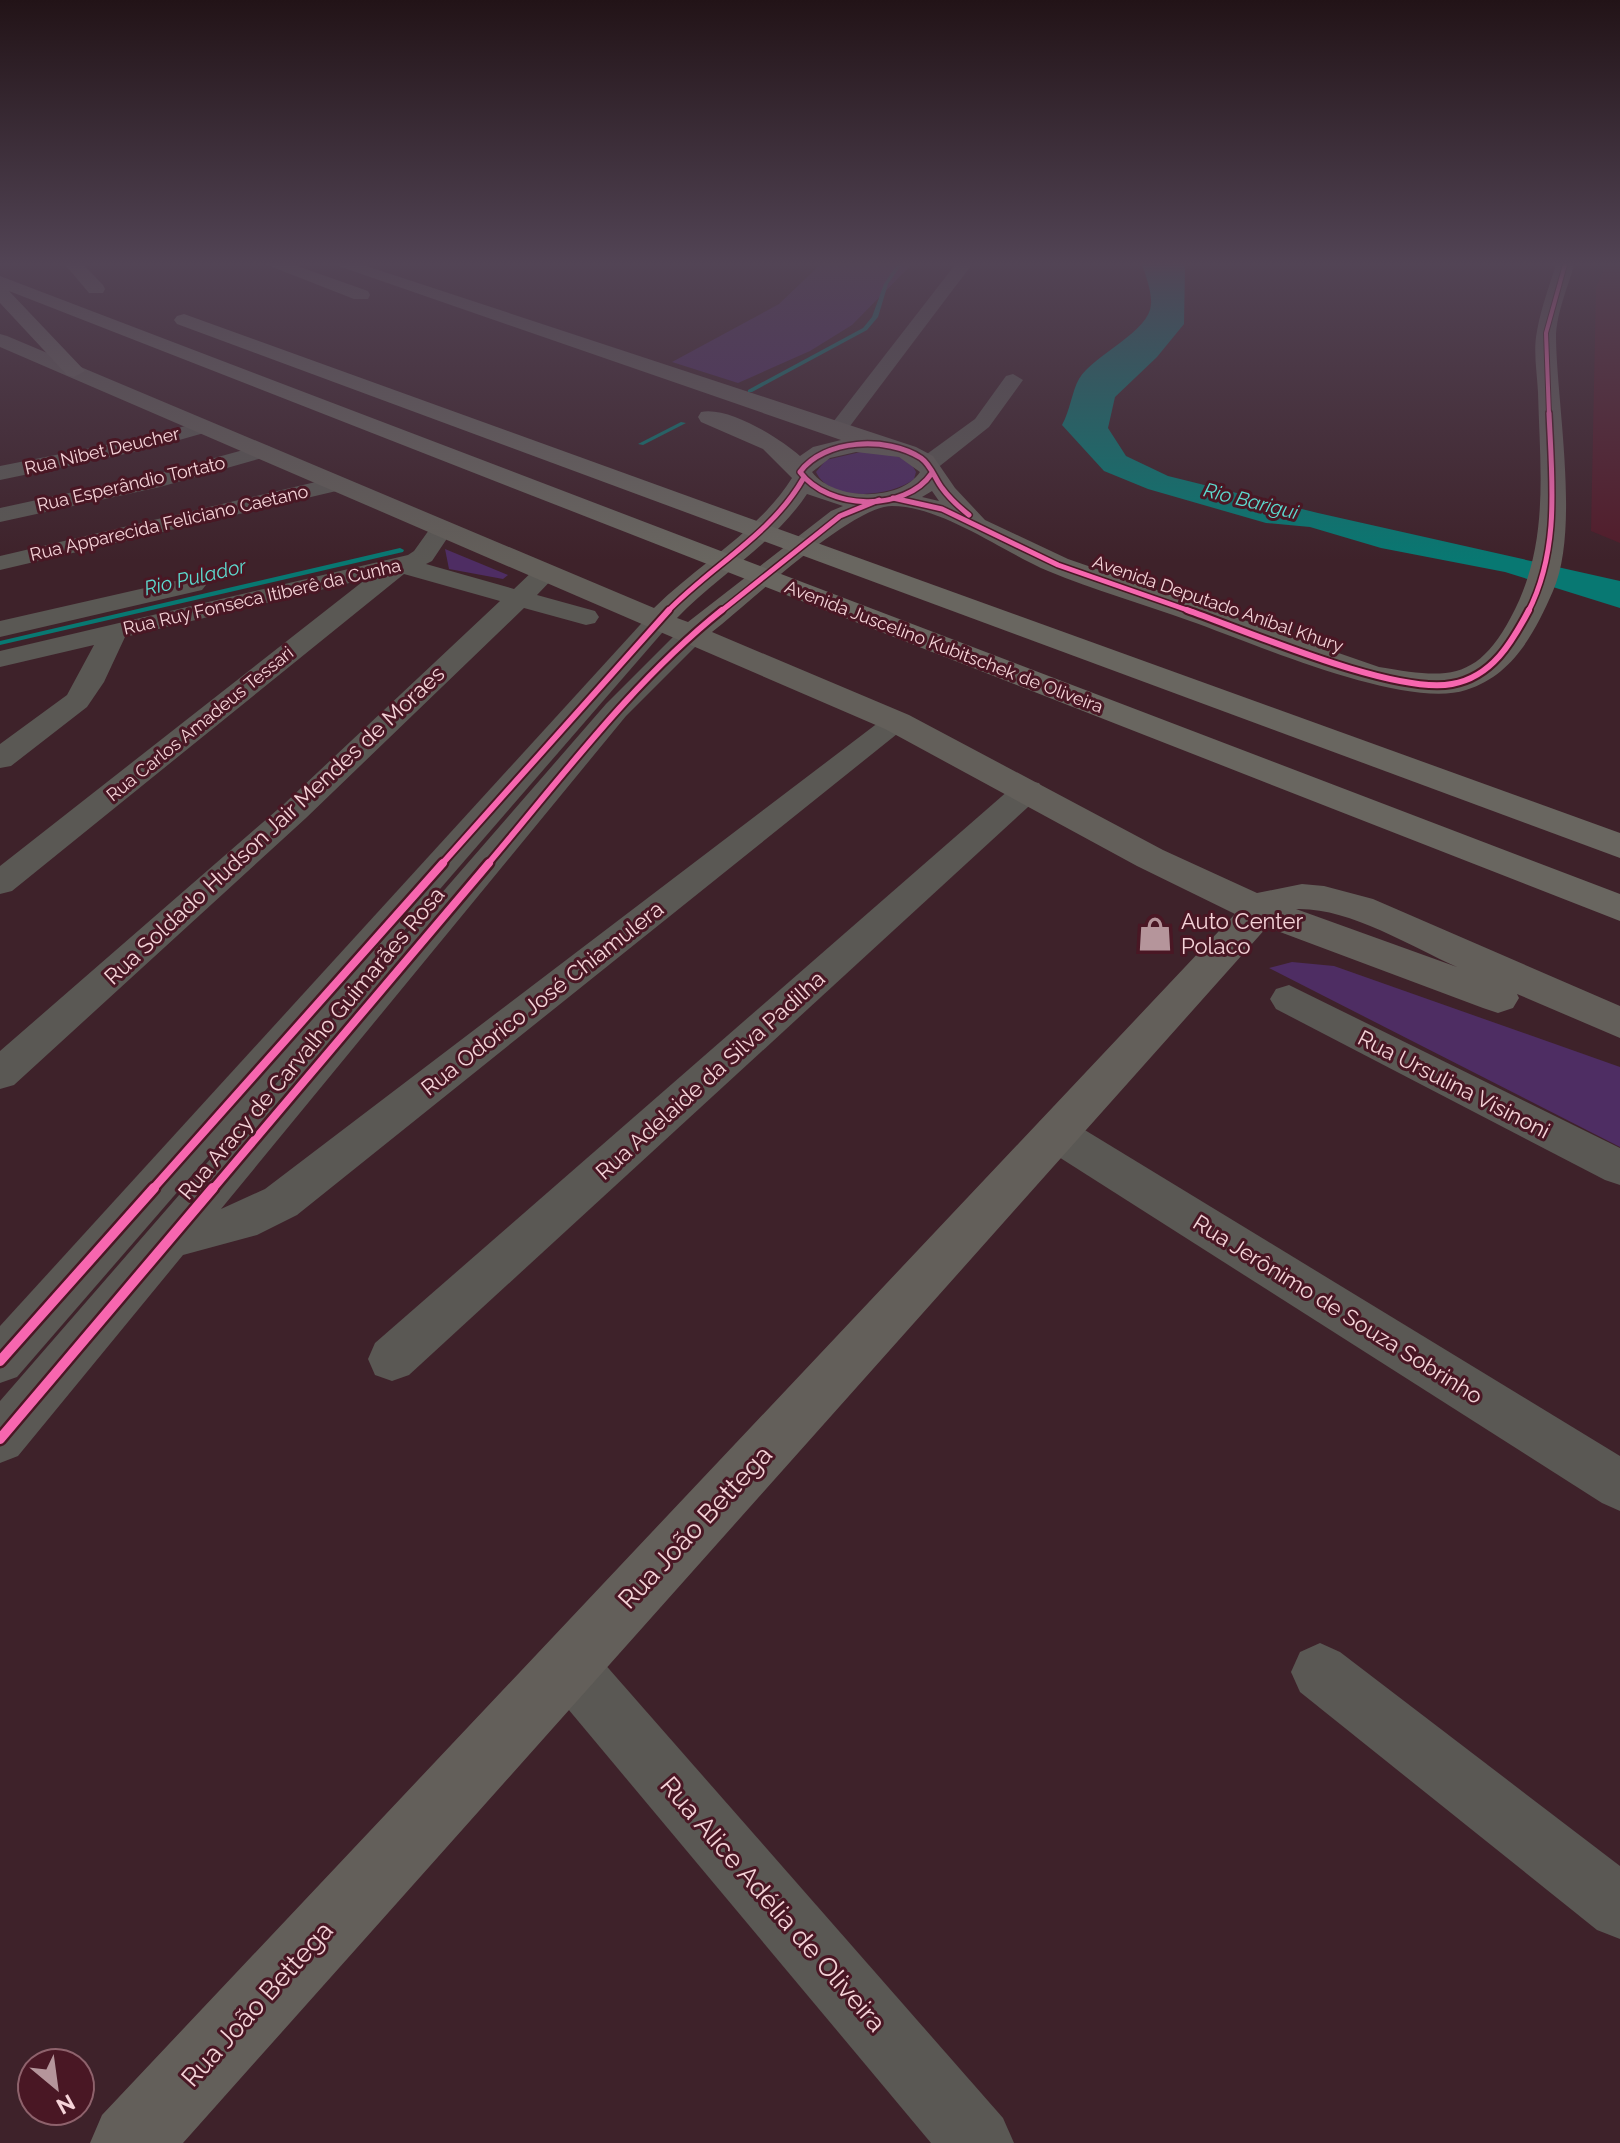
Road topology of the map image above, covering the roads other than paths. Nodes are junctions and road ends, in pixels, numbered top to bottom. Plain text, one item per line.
1 (50, 361) edge
2 (65, 361) edge
3 (207, 361) edge
4 (295, 361) edge
5 (631, 361) edge
6 (890, 361) edge
7 (1547, 361) edge
8 (74, 371) junction
9 (1013, 380) dead end
10 (687, 410) dead end
11 (204, 427) junction
12 (837, 430) junction
13 (885, 447) junction
14 (261, 451) junction
15 (930, 468) junction
16 (0, 473) edge
17 (802, 476) junction
18 (337, 484) junction
19 (886, 499) junction
20 (0, 515) edge
21 (981, 526) junction
22 (442, 528) junction
23 (398, 552) junction
24 (0, 563) edge
25 (546, 572) junction
26 (213, 580) dead end
27 (518, 598) junction
28 (586, 617) dead end
29 (676, 627) junction
30 (0, 629) edge
31 (114, 632) junction
32 (5, 652) edge
33 (897, 722) junction
34 (0, 759) edge
35 (1028, 790) junction
36 (1620, 846) edge
37 (0, 883) edge
38 (1620, 908) edge
39 (1260, 910) junction
40 (1289, 999) dead end
41 (1620, 1023) edge
42 (1620, 1042) edge
43 (0, 1074) edge
44 (1055, 1133) junction
45 (1620, 1168) edge
46 (170, 1238) junction
47 (392, 1359) dead end
48 (0, 1361) edge
49 (0, 1439) edge
50 (1620, 1485) edge
51 (568, 1665) junction
52 (1320, 1672) dead end
53 (1620, 1907) edge
54 (130, 2143) edge
55 (978, 2143) edge

1 - 8 main road
2 - 8 highway
3 - 38 highway, Avenida Juscelino Kubitschek de Oliveira
4 - 36 highway, Avenida Juscelino Kubitschek de Oliveira
5 - 12 main road
6 - 12 street
7 - 21 main road, Avenida Deputado Aníbal Khury
8 - 11 main road
9 - 15 street
10 - 17 main road
11 - 14 main road
11 - 16 street, Rua Nibet Deucher
12 - 13 main road
13 - 15 main road
13 - 17 main road
14 - 18 main road
14 - 20 street, Rua Esperândio Tortato
15 - 19 main road, Rua Aracy de Carvalho Guimarães Rosa
15 - 21 main road, Avenida Deputado Aníbal Khury
17 - 19 main road, Avenida Deputado Aníbal Khury
17 - 29 main road, Rua Aracy de Carvalho Guimarães Rosa
18 - 22 main road
18 - 24 street, Rua Apparecida Feliciano Caetano
19 - 21 main road, Avenida Deputado Aníbal Khury
19 - 29 main road, Rua Aracy de Carvalho Guimarães Rosa
22 - 23 street, Rua Ruy Fonseca Itiberê da Cunha
22 - 25 main road
23 - 27 street
23 - 31 street, Rua Ruy Fonseca Itiberê da Cunha
23 - 37 street, Rua Carlos Amadeus Tessari
25 - 27 street, Rua Soldado Hudson Jair Mendes de Moraes
25 - 29 main road
26 - 30 street, Rua Ruy Fonseca Itiberê da Cunha
27 - 28 street
27 - 43 street, Rua Soldado Hudson Jair Mendes de Moraes
29 - 33 main road
29 - 46 street, Rua Aracy de Carvalho Guimarães Rosa
29 - 48 street, Rua Aracy de Carvalho Guimarães Rosa
31 - 32 street, Rua Ruy Fonseca Itiberê da Cunha
31 - 34 street
33 - 35 main road
33 - 46 street, Rua Odorico José Chiamulera
35 - 39 main road
35 - 47 street, Rua Adelaide da Silva Padilha
39 - 41 main road
39 - 42 main road
39 - 44 main road, Rua João Bettega
40 - 45 street, Rua Ursulina Visinoni
44 - 50 street, Rua Jerônimo de Souza Sobrinho
44 - 51 main road, Rua João Bettega
46 - 49 street, Rua Aracy de Carvalho Guimarães Rosa
51 - 54 main road, Rua João Bettega
51 - 55 street, Rua Alice Adélia de Oliveira
52 - 53 street

